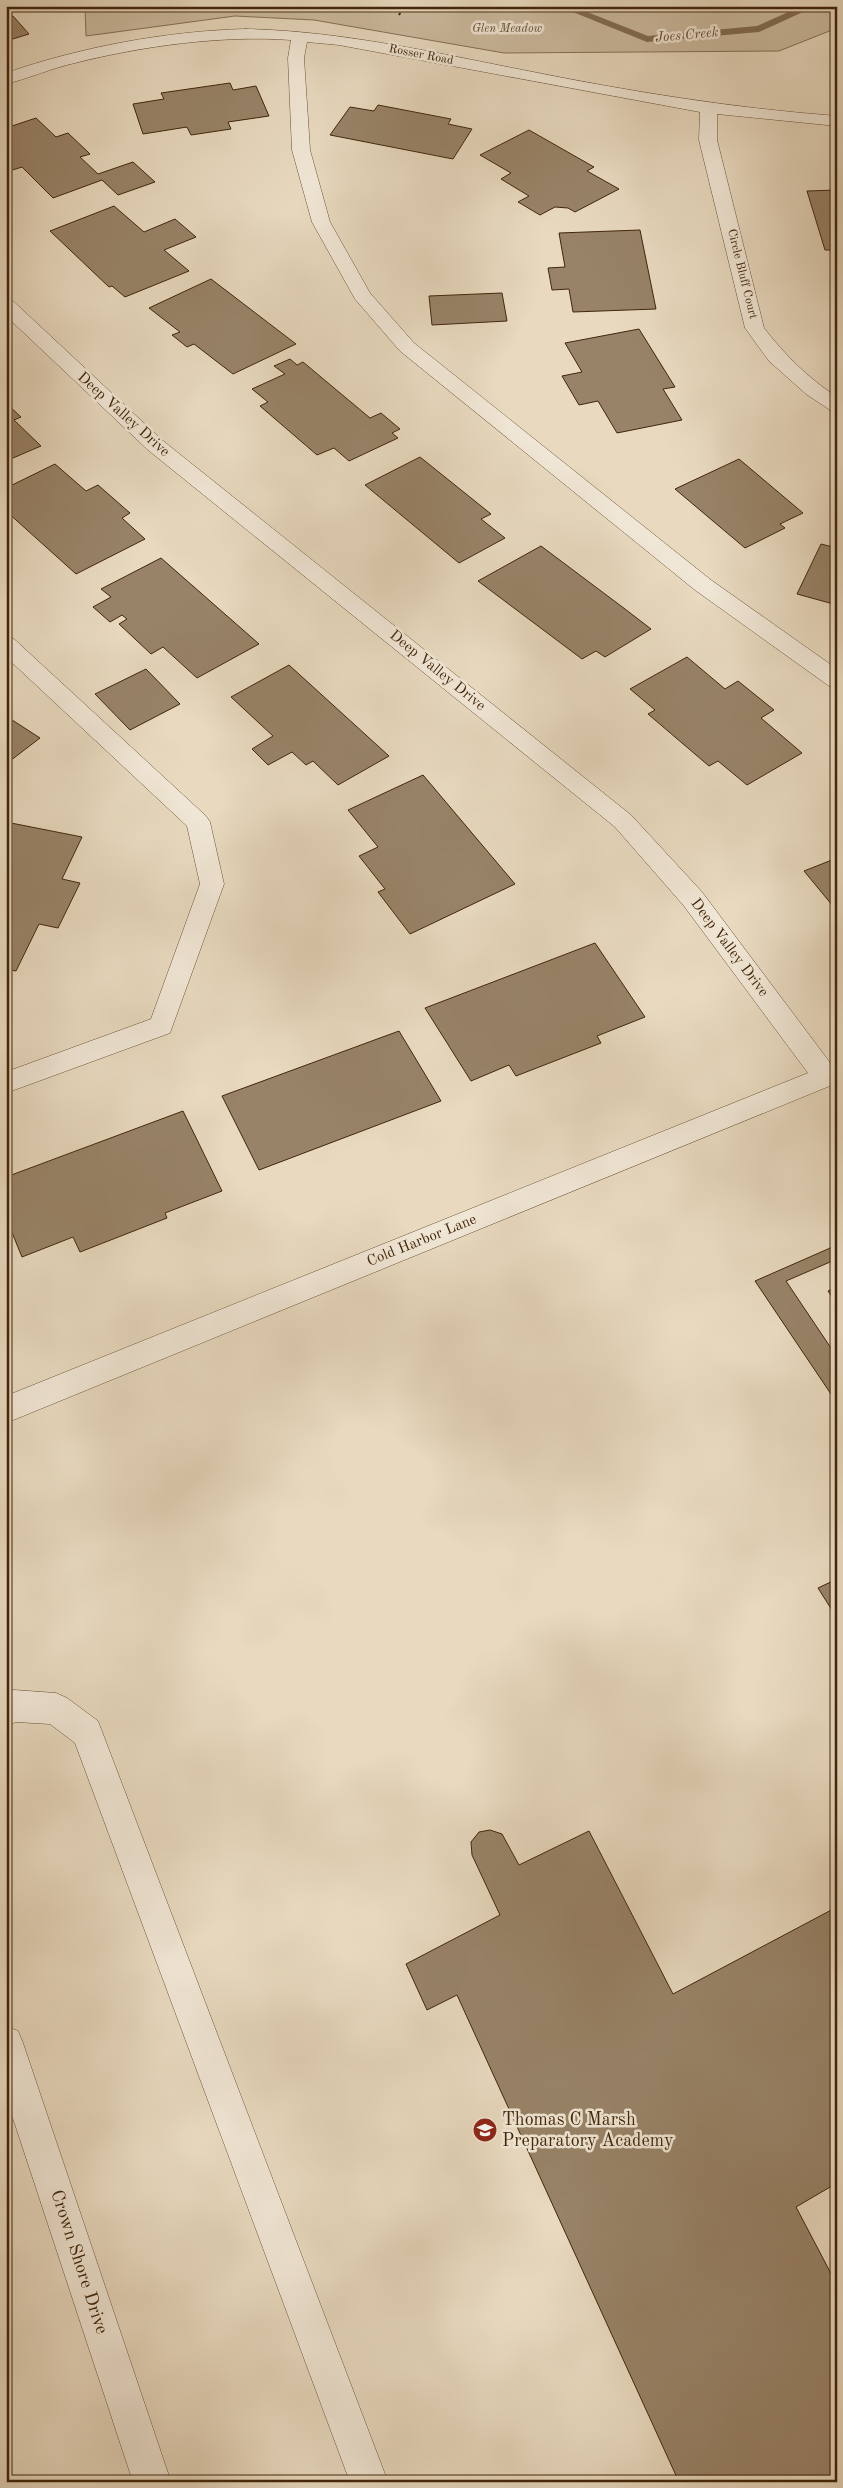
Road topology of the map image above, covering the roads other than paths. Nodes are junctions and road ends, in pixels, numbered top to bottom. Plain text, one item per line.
1 (300, 36) junction
2 (6, 79) edge
3 (709, 110) junction
4 (837, 121) edge
5 (6, 304) edge
6 (837, 406) edge
7 (6, 644) edge
8 (837, 680) edge
9 (831, 1074) edge
10 (6, 1083) edge
11 (6, 1410) edge
12 (6, 1710) edge
13 (6, 2043) edge
14 (152, 2482) edge
15 (369, 2482) edge

1 - 2 street, Rosser Road
1 - 3 street, Rosser Road
1 - 8 street
3 - 4 street, Rosser Road
3 - 6 street, Circle Bluff Court
5 - 9 street, Deep Valley Drive
7 - 10 street
9 - 11 street, Cold Harbor Lane
12 - 15 street
13 - 14 street, Crown Shore Drive

